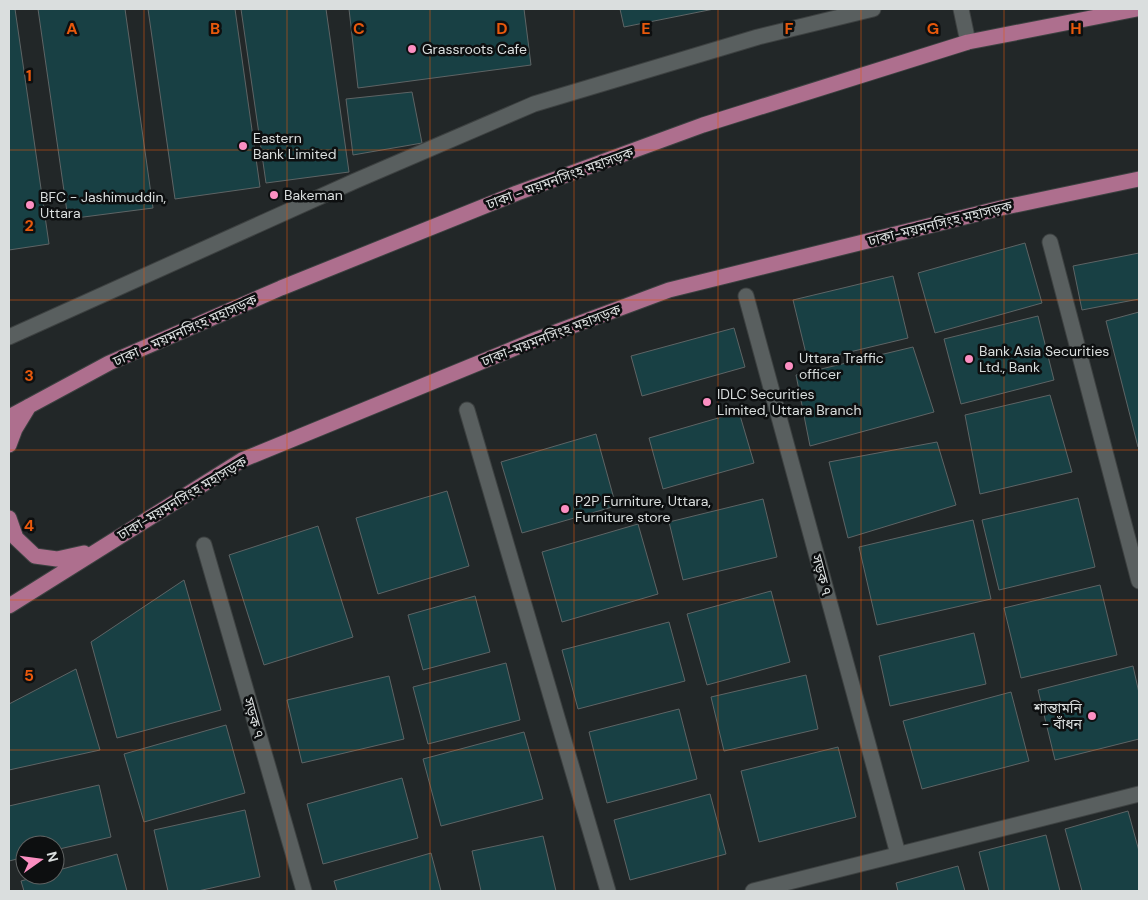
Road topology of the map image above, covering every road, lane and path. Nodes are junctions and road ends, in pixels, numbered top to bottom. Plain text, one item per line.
1 (873, 9) edge
2 (961, 9) edge
3 (1137, 9) edge
4 (968, 42) junction
5 (1139, 179) edge
6 (1050, 242) dead end
7 (746, 296) dead end
8 (9, 337) edge
9 (30, 406) junction
10 (467, 410) dead end
11 (9, 417) edge
12 (9, 445) edge
13 (9, 518) edge
14 (204, 545) dead end
15 (93, 552) junction
16 (1139, 581) edge
17 (9, 606) edge
18 (1139, 794) edge
19 (898, 854) junction
20 (304, 891) edge
21 (608, 891) edge
22 (754, 891) edge

1 - 8 street
2 - 4 street
3 - 4 highway, ঢাকা - ময়মনসিংহ মহাসড়ক
4 - 9 highway, ঢাকা - ময়মনসিংহ মহাসড়ক
5 - 15 highway, ঢাকা-ময়মনসিংহ মহাসড়ক
6 - 16 street
7 - 19 street, সড়ক ৭
9 - 11 highway, ঢাকা - ময়মনসিংহ মহাসড়ক
9 - 12 highway
10 - 21 street
13 - 15 highway
14 - 20 street, সড়ক ৭
15 - 17 highway, ঢাকা-ময়মনসিংহ মহাসড়ক
18 - 19 street
19 - 22 street

